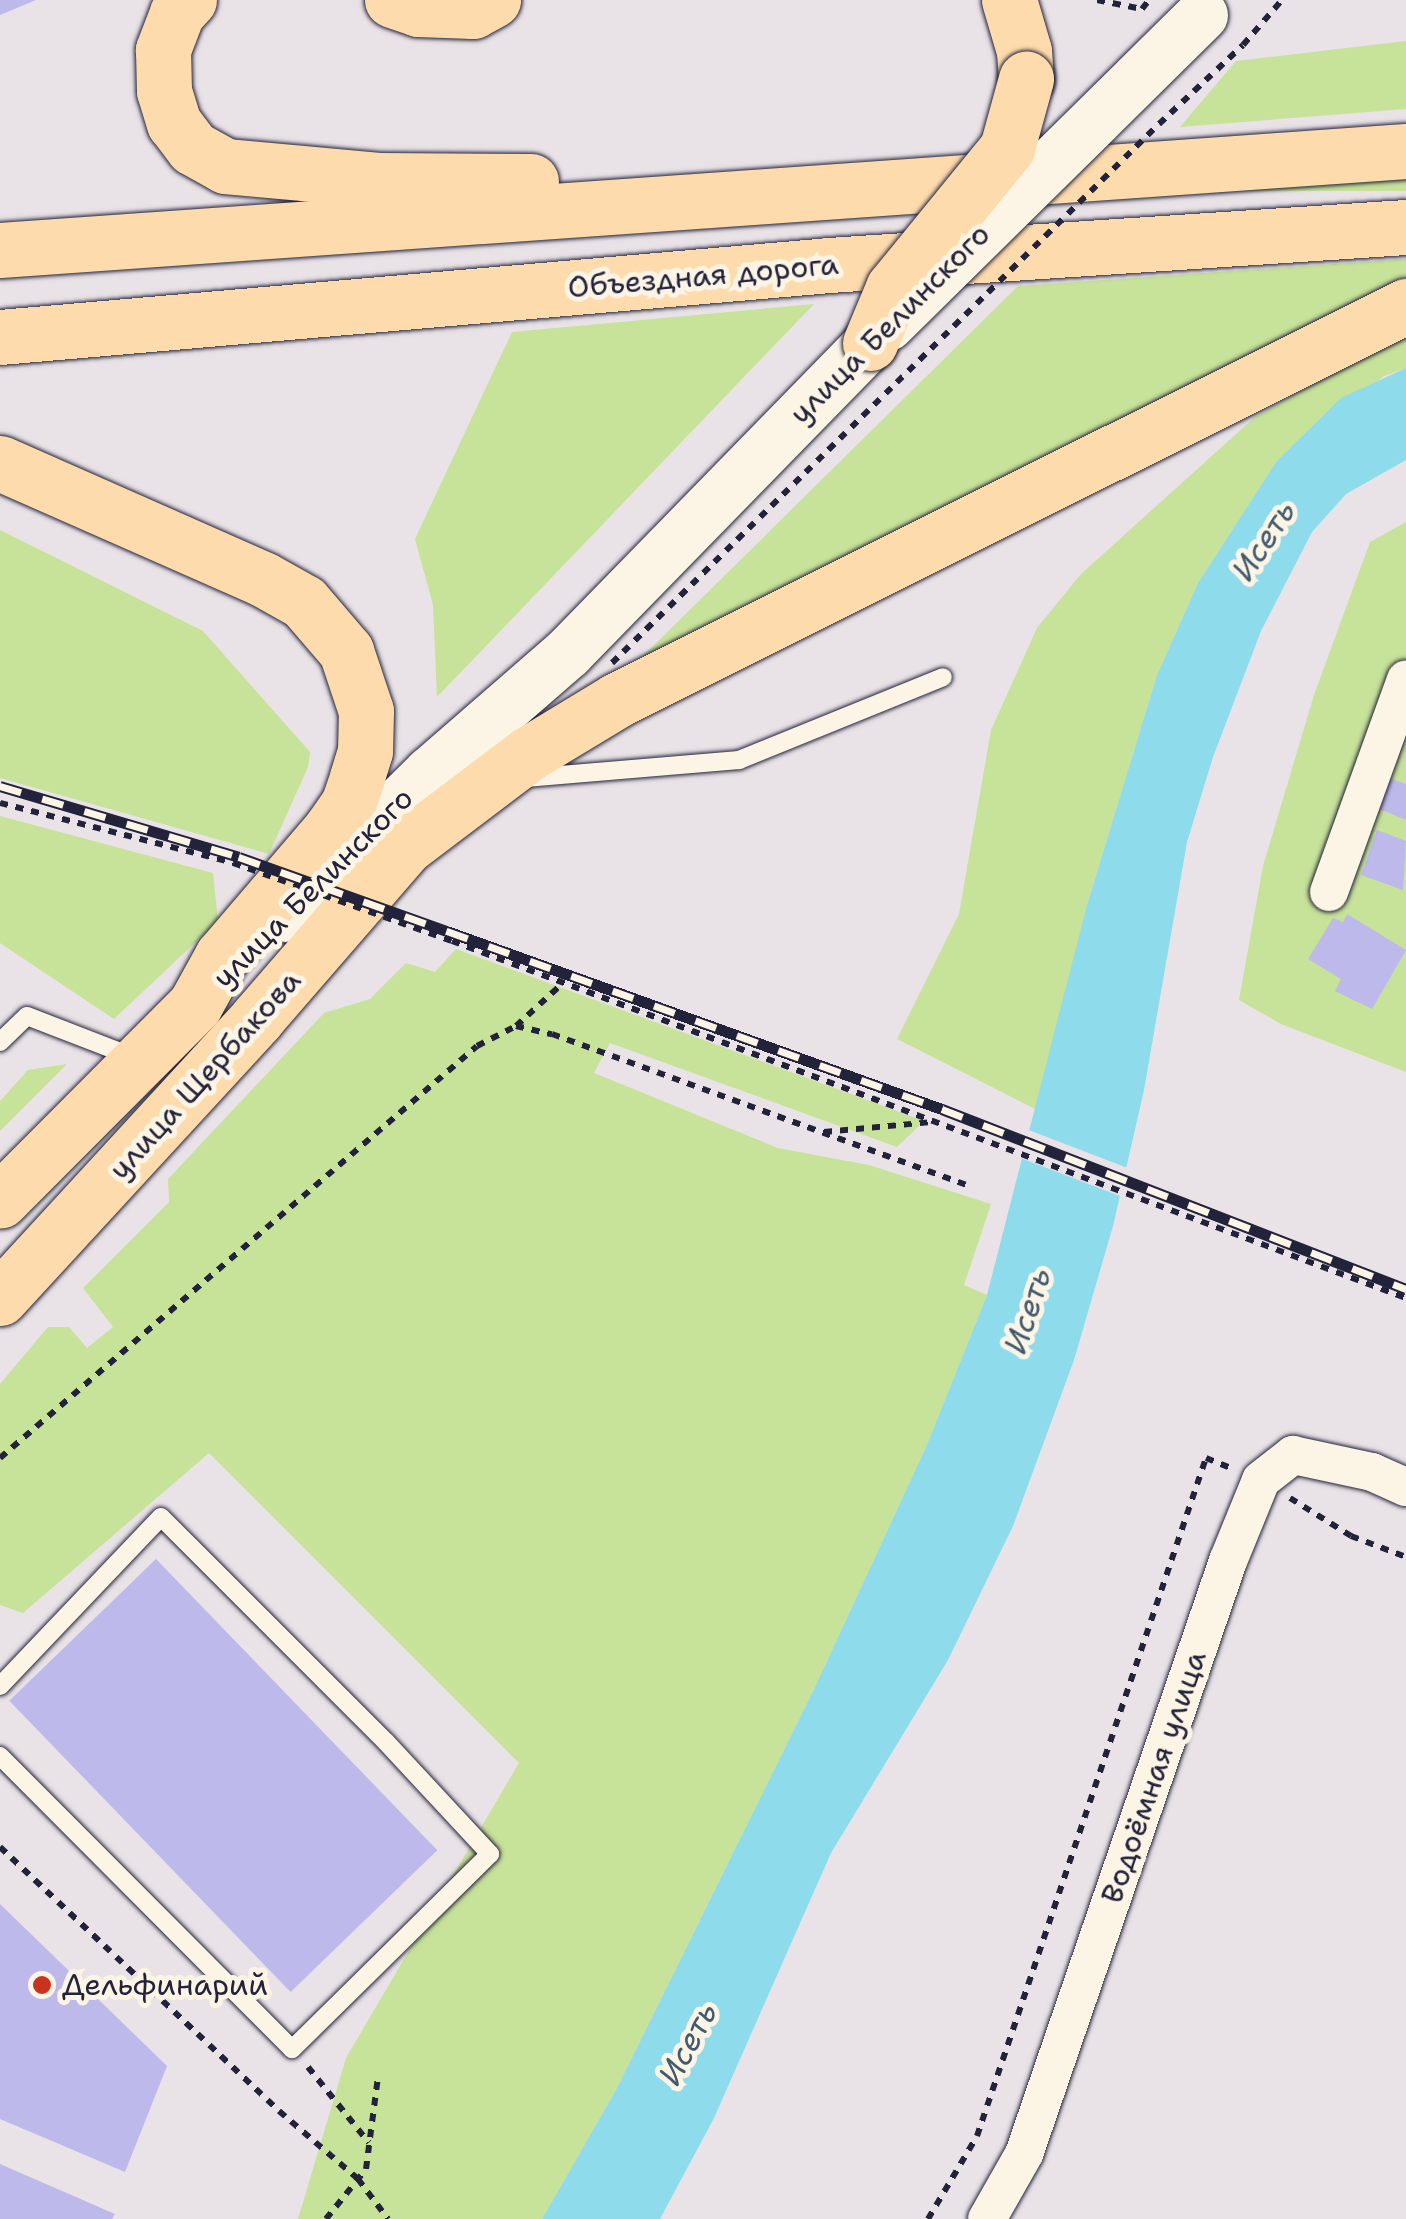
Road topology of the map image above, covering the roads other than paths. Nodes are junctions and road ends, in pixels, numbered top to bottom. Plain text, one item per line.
1 (189, 0) edge
2 (392, 0) edge
3 (494, 0) edge
4 (1009, 0) edge
5 (1216, 0) edge
6 (1406, 151) edge
7 (828, 194) junction
8 (1406, 226) edge
9 (0, 250) edge
10 (1406, 306) edge
11 (0, 337) edge
12 (870, 344) junction
13 (0, 462) edge
14 (587, 653) junction
15 (943, 678) dead end
16 (1406, 679) edge
17 (490, 782) junction
18 (405, 847) junction
19 (1329, 892) dead end
20 (195, 1005) junction
21 (0, 1042) edge
22 (143, 1061) junction
23 (0, 1201) edge
24 (0, 1298) edge
25 (1406, 1487) edge
26 (0, 1686) edge
27 (0, 1756) edge
28 (987, 2219) edge

1 - 7 main road
2 - 3 main road
4 - 12 main road, bridge
5 - 12 main road, улица Белинского, bridge
6 - 7 main road
7 - 9 main road
8 - 11 main road, Объездная дорога
10 - 17 main road, улица Щербакова
12 - 14 main road, улица Белинского
13 - 20 main road, улица Щербакова
14 - 18 main road, улица Белинского
14 - 20 main road, улица Белинского
15 - 17 lane
16 - 19 street
17 - 18 main road, улица Щербакова
18 - 24 main road, улица Щербакова
20 - 22 main road, улица Щербакова
21 - 22 lane
22 - 23 main road, улица Щербакова
25 - 28 street, Водоёмная улица
26 - 27 lane

